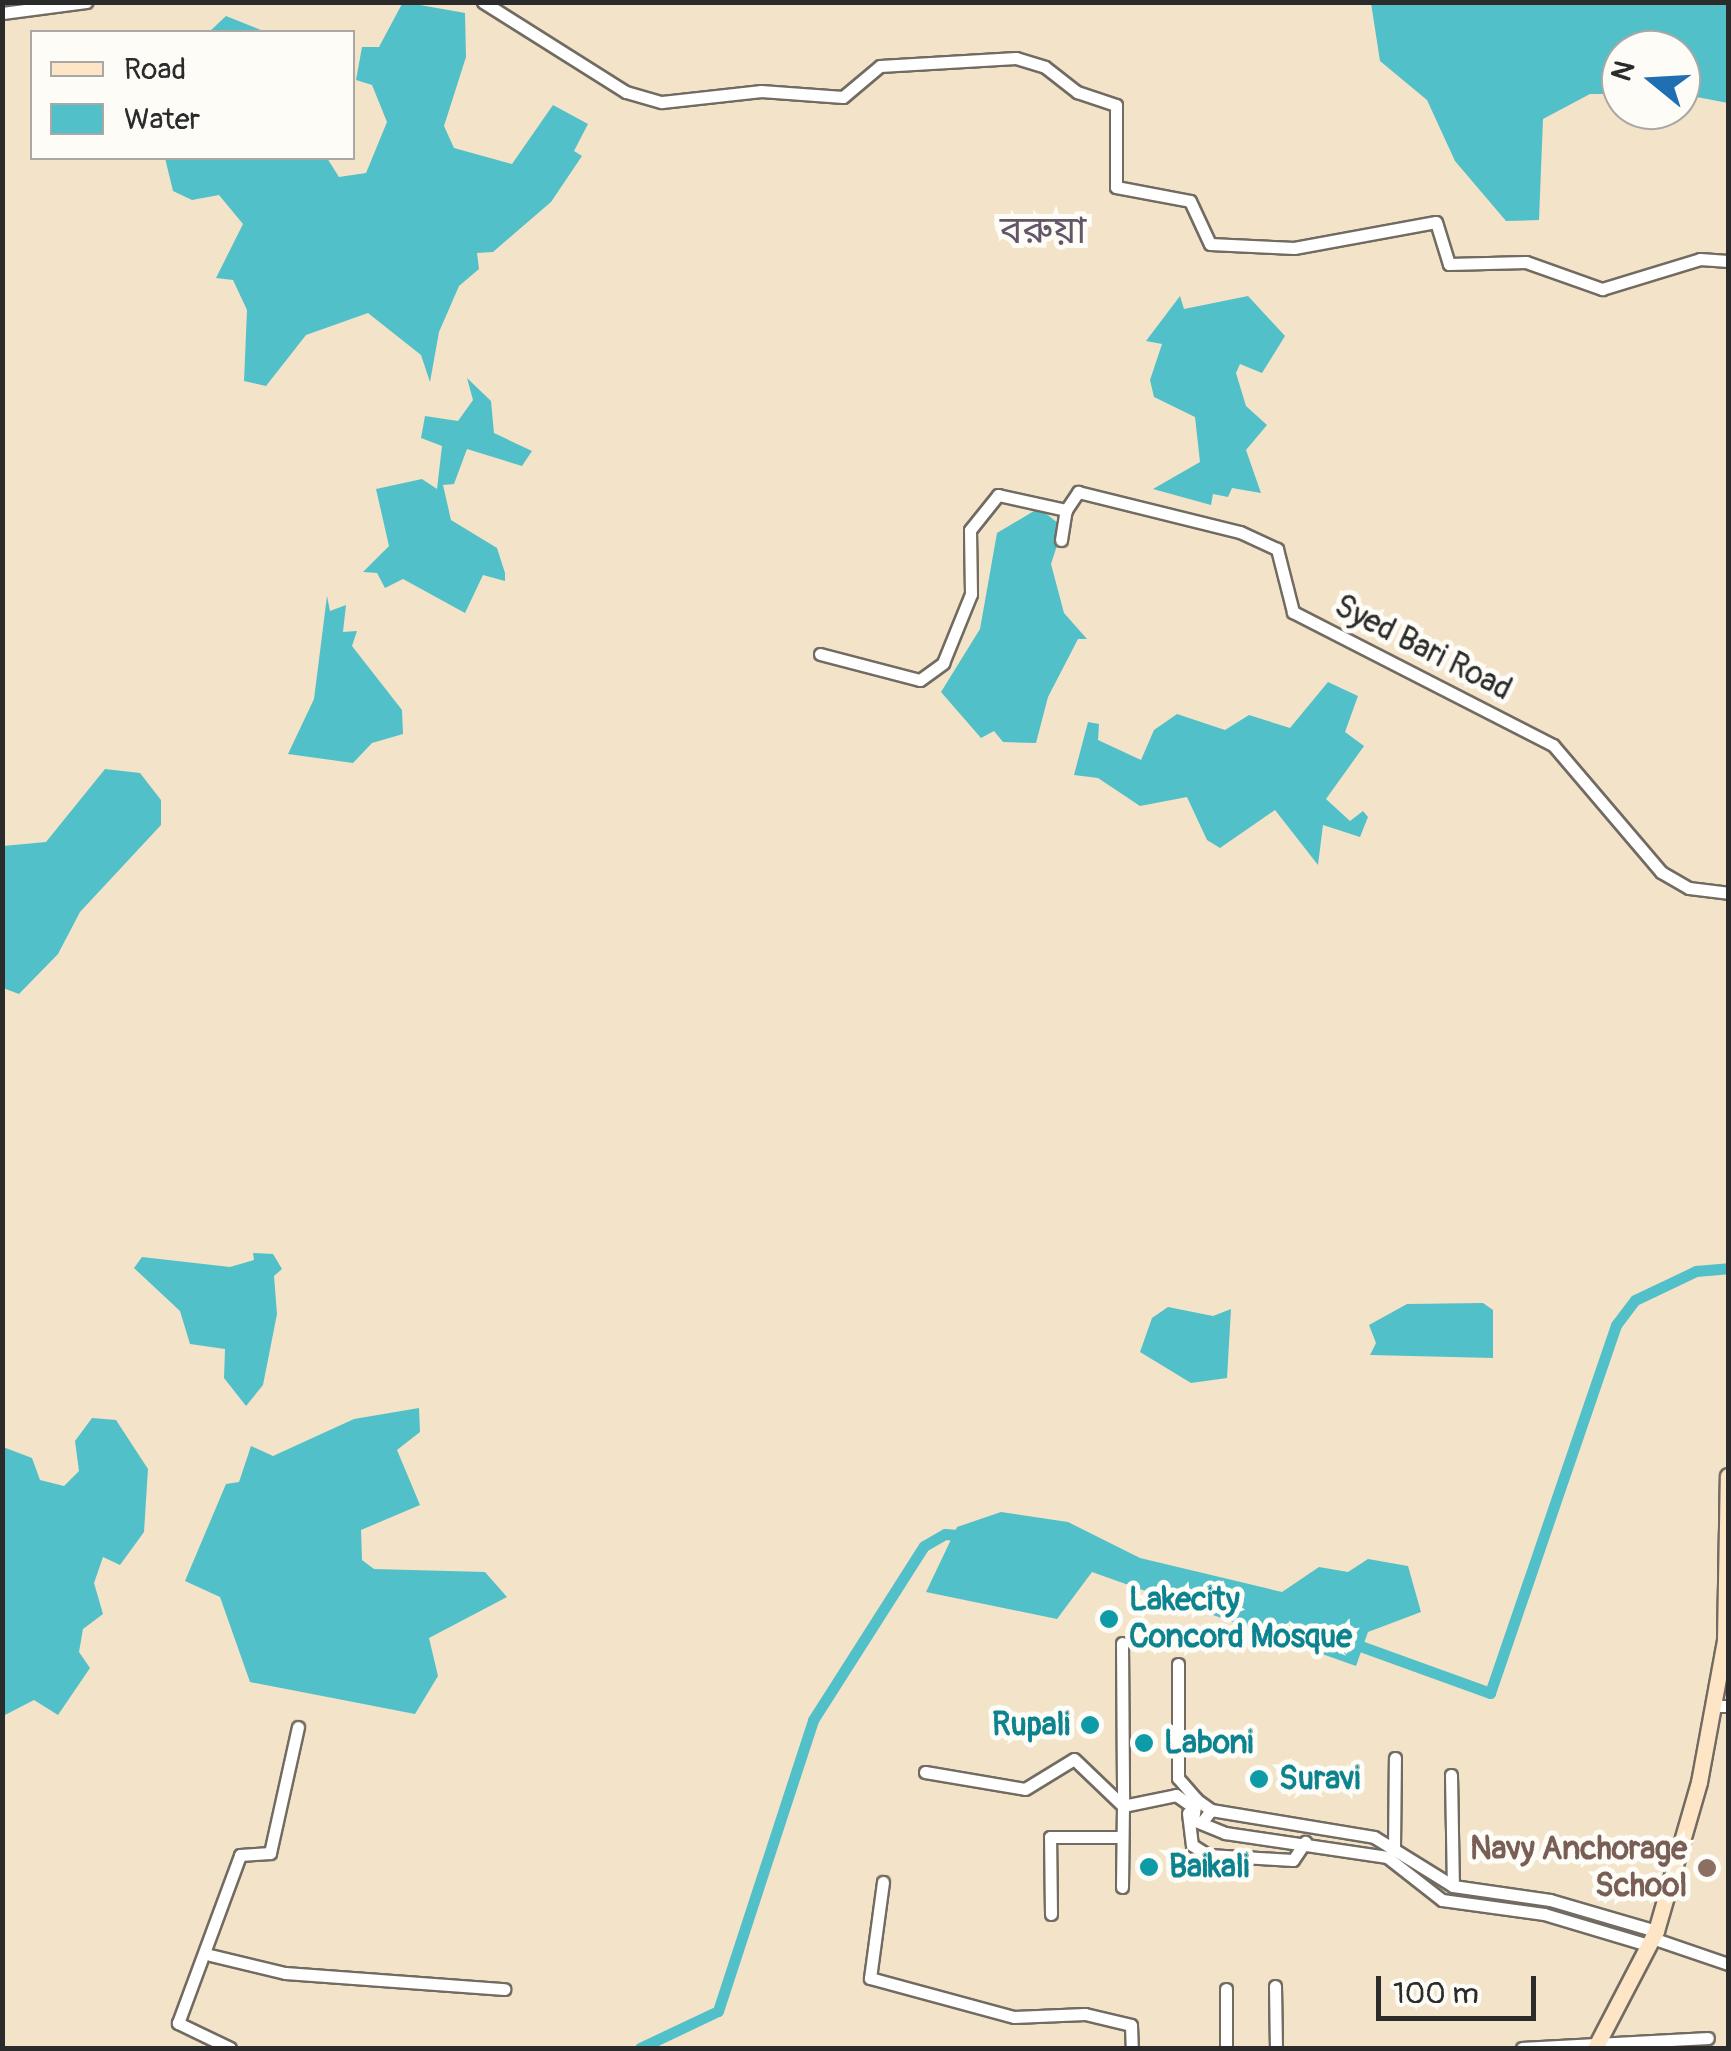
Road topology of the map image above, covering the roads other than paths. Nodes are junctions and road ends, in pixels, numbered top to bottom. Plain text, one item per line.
1 (86, 2) edge
2 (483, 2) edge
3 (2, 14) edge
4 (1728, 261) edge
5 (1066, 510) junction
6 (1061, 540) dead end
7 (820, 654) dead end
8 (1728, 893) edge
9 (1728, 1476) edge
10 (1726, 1578) edge
11 (1122, 1643) dead end
12 (1178, 1664) dead end
13 (1723, 1706) edge
14 (298, 1726) dead end
15 (1396, 1758) dead end
16 (926, 1772) dead end
17 (1451, 1775) dead end
18 (1191, 1805) junction
19 (1122, 1806) junction
20 (1211, 1810) junction
21 (1202, 1822) junction
22 (1122, 1837) junction
23 (1306, 1838) junction
24 (1394, 1848) junction
25 (1428, 1870) junction
26 (883, 1882) dead end
27 (1420, 1884) junction
28 (1453, 1886) junction
29 (1122, 1887) dead end
30 (1502, 1893) junction
31 (1550, 1900) junction
32 (1500, 1908) junction
33 (1051, 1914) dead end
34 (1544, 1914) junction
35 (1652, 1938) junction
36 (210, 1955) junction
37 (1728, 1964) edge
38 (1274, 1986) dead end
39 (1226, 1989) dead end
40 (504, 1990) dead end
41 (1708, 2038) dead end
42 (1596, 2046) edge
43 (230, 2048) edge
44 (1132, 2048) edge
45 (1226, 2048) edge
46 (1276, 2048) edge
47 (1522, 2048) edge

1 - 3 street
2 - 4 street
5 - 6 street
5 - 7 street, Syed Bari Road
5 - 8 street, Syed Bari Road
9 - 10 street
10 - 13 street
11 - 19 street
12 - 18 street
13 - 35 street
14 - 36 street
15 - 24 street
16 - 19 street
17 - 28 street
18 - 19 street
18 - 20 street
18 - 21 street
18 - 23 street
19 - 22 street
20 - 21 street
20 - 23 street
21 - 23 street
22 - 29 street
22 - 33 street
23 - 24 street
23 - 27 street
24 - 25 street
25 - 27 street
25 - 28 street
26 - 44 street
27 - 32 street
28 - 30 street
30 - 31 street
30 - 32 street
31 - 34 street
31 - 35 street
32 - 34 street
34 - 35 street
35 - 37 street
35 - 42 street
36 - 40 street
36 - 43 street
38 - 46 street
39 - 45 street
41 - 42 street
42 - 47 street

